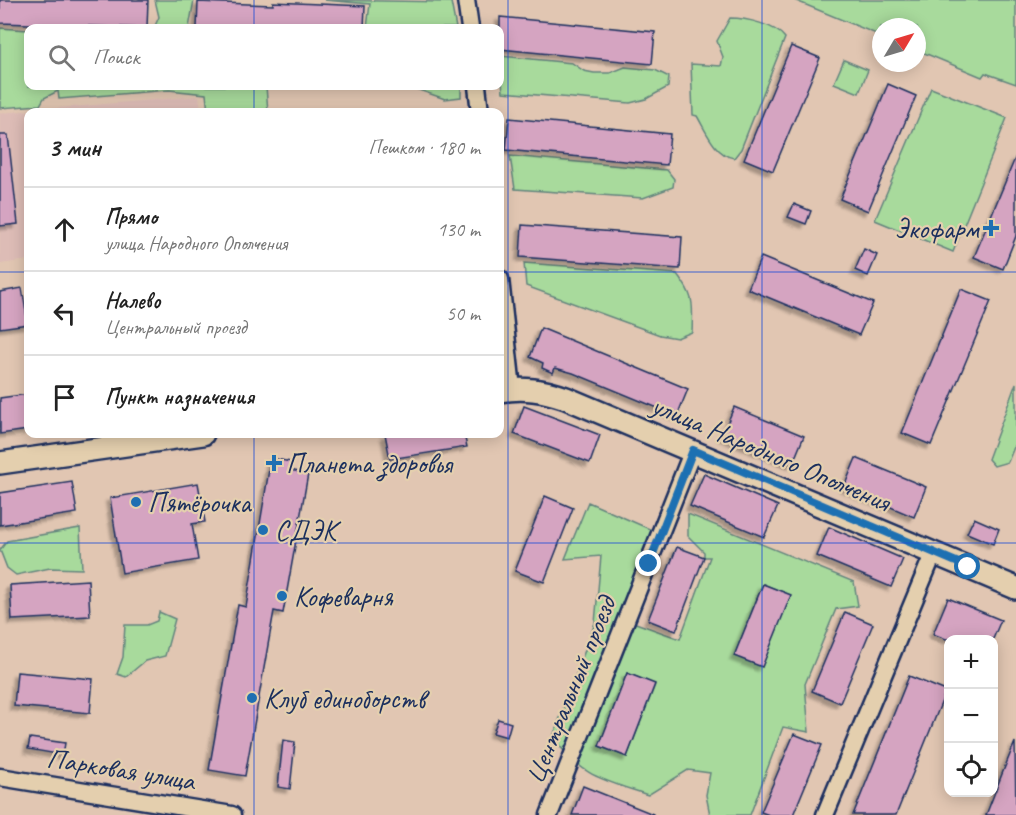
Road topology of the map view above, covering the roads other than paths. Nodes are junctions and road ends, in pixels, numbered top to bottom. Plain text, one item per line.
1 (466, 0) edge
2 (469, 24) edge
3 (477, 90) edge
4 (480, 108) edge
5 (504, 353) edge
6 (506, 390) edge
7 (175, 438) edge
8 (693, 450) junction
9 (0, 463) edge
10 (934, 552) junction
11 (1016, 588) edge
12 (0, 777) edge
13 (232, 815) edge
14 (549, 815) edge
15 (825, 815) edge

1 - 2 street
3 - 4 street
5 - 6 street
6 - 8 main road, улица Народного Ополчения
7 - 9 main road
8 - 10 main road, улица Народного Ополчения
8 - 14 street, Центральный проезд
10 - 11 main road, улица Народного Ополчения
10 - 15 street
12 - 13 street, Парковая улица

